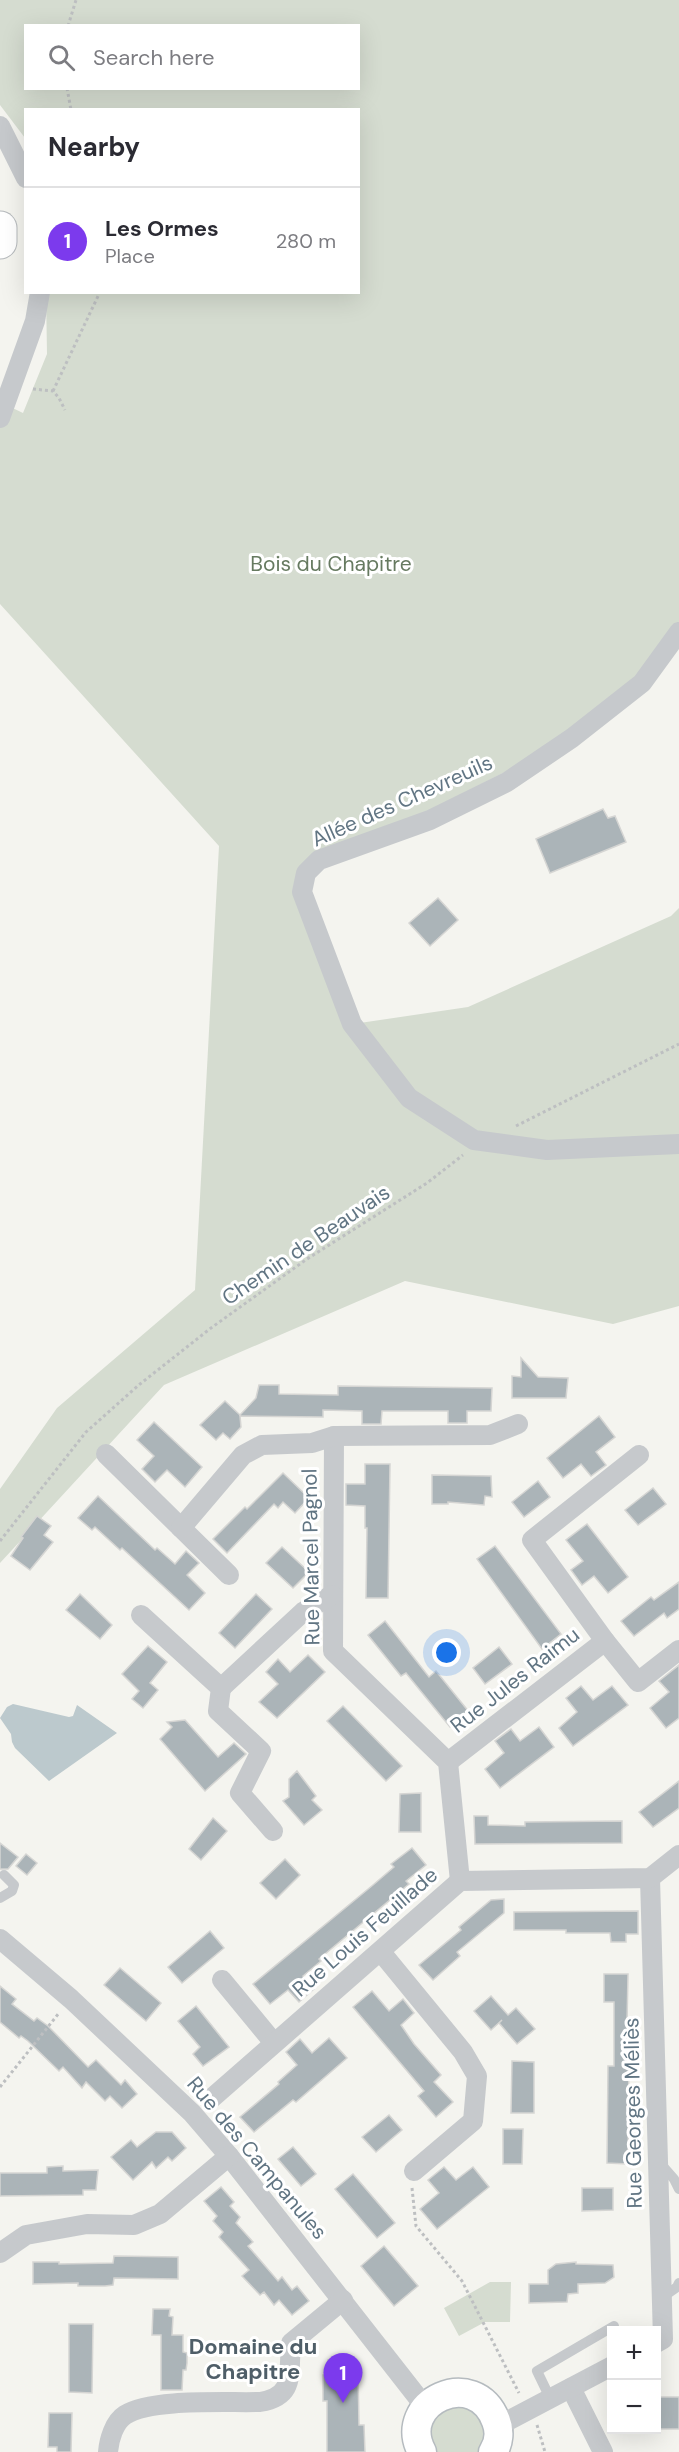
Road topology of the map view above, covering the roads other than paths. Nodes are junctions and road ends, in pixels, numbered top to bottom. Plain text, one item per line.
1 (0, 126) edge
2 (24, 174) edge
3 (0, 228) edge
4 (0, 242) edge
5 (40, 294) edge
6 (0, 418) edge
7 (679, 632) edge
8 (679, 1144) edge
9 (518, 1424) dead end
10 (334, 1436) junction
11 (106, 1454) dead end
12 (639, 1455) dead end
13 (181, 1527) junction
14 (229, 1575) dead end
15 (332, 1595) junction
16 (141, 1615) dead end
17 (605, 1641) junction
18 (679, 1650) edge
19 (221, 1688) junction
20 (448, 1762) junction
21 (273, 1831) dead end
22 (679, 1855) edge
23 (4, 1875) dead end
24 (650, 1878) junction
25 (460, 1881) junction
26 (0, 1898) edge
27 (0, 1939) edge
28 (381, 1952) junction
29 (222, 1980) dead end
30 (274, 2043) junction
31 (212, 2098) dead end
32 (229, 2156) junction
33 (659, 2161) junction
34 (414, 2171) road end
35 (679, 2189) edge
36 (0, 2253) edge
37 (679, 2283) edge
38 (660, 2299) junction
39 (343, 2300) junction
40 (607, 2330) edge
41 (666, 2342) edge
42 (607, 2369) edge
43 (571, 2388) junction
44 (550, 2398) junction
45 (427, 2406) junction
46 (499, 2438) edge
47 (108, 2452) edge
48 (422, 2452) edge
49 (603, 2452) edge

1 - 2 street
3 - 4 highway
5 - 6 street
7 - 8 street, Allée des Chevreuils
9 - 10 street
10 - 13 street
10 - 15 street, Rue Marcel Pagnol
11 - 13 street
12 - 17 street, Rue Jules Raimu
13 - 14 street
15 - 19 street
15 - 20 street, Rue Marcel Pagnol
16 - 19 street
17 - 18 street
17 - 20 street, Rue Jules Raimu
19 - 21 street
20 - 25 street
22 - 24 street
23 - 26 lane
24 - 25 street, Rue Louis Feuillade
24 - 33 street, Rue Georges Méliès
25 - 28 street, Rue Louis Feuillade
27 - 32 street, Rue des Campanules
28 - 30 street, Rue Louis Feuillade
28 - 34 street
29 - 30 street
30 - 31 street, Rue Louis Feuillade
32 - 36 street
32 - 39 street, Rue des Campanules
33 - 35 lane
33 - 38 street, Rue Georges Méliès
37 - 38 lane
38 - 41 street, Rue Georges Méliès
39 - 45 street, Rue des Campanules
39 - 47 street
40 - 44 lane
42 - 43 street
43 - 44 street
43 - 49 street
44 - 46 street
45 - 46 street
45 - 48 street

